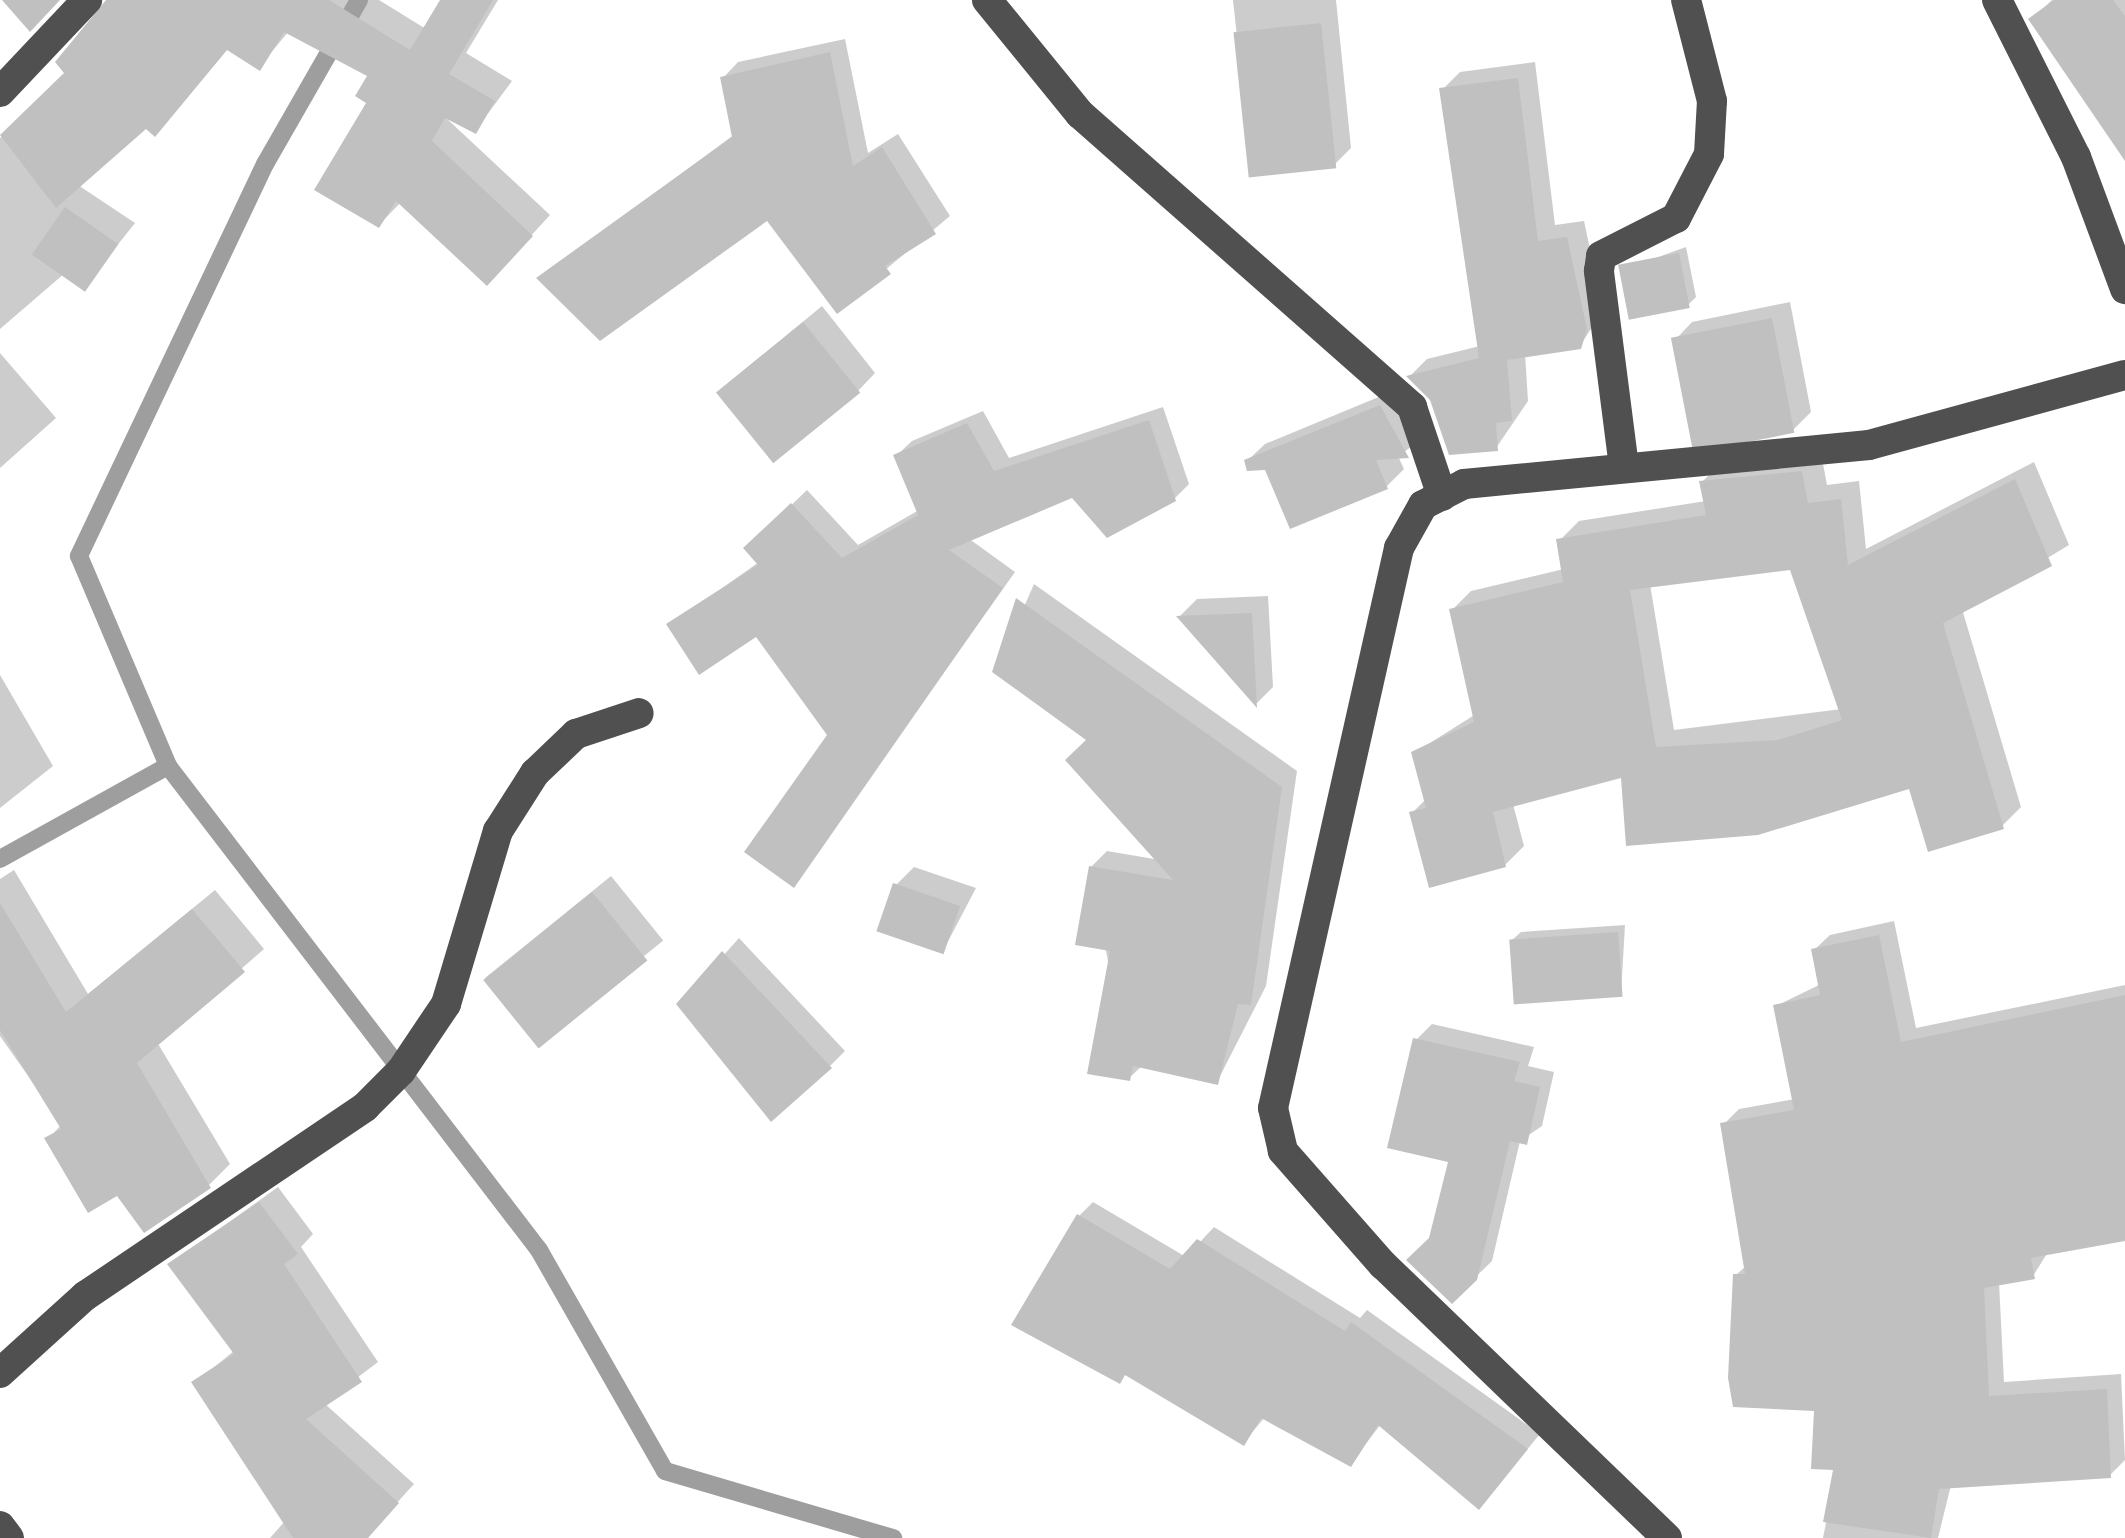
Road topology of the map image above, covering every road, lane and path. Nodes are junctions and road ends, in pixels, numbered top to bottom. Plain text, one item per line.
1 (87, 0) edge
2 (987, 0) edge
3 (1685, 0) edge
4 (1997, 0) edge
5 (0, 92) edge
6 (2125, 289) edge
7 (2125, 375) edge
8 (1624, 466) junction
9 (1442, 496) junction
10 (639, 713) dead end
11 (0, 1373) edge
12 (0, 1526) edge
13 (9, 1538) edge
14 (1667, 1538) edge

1 - 5 street
2 - 9 street
3 - 8 street
4 - 6 street
7 - 8 street
8 - 9 street
9 - 14 street
10 - 11 street
12 - 13 street

